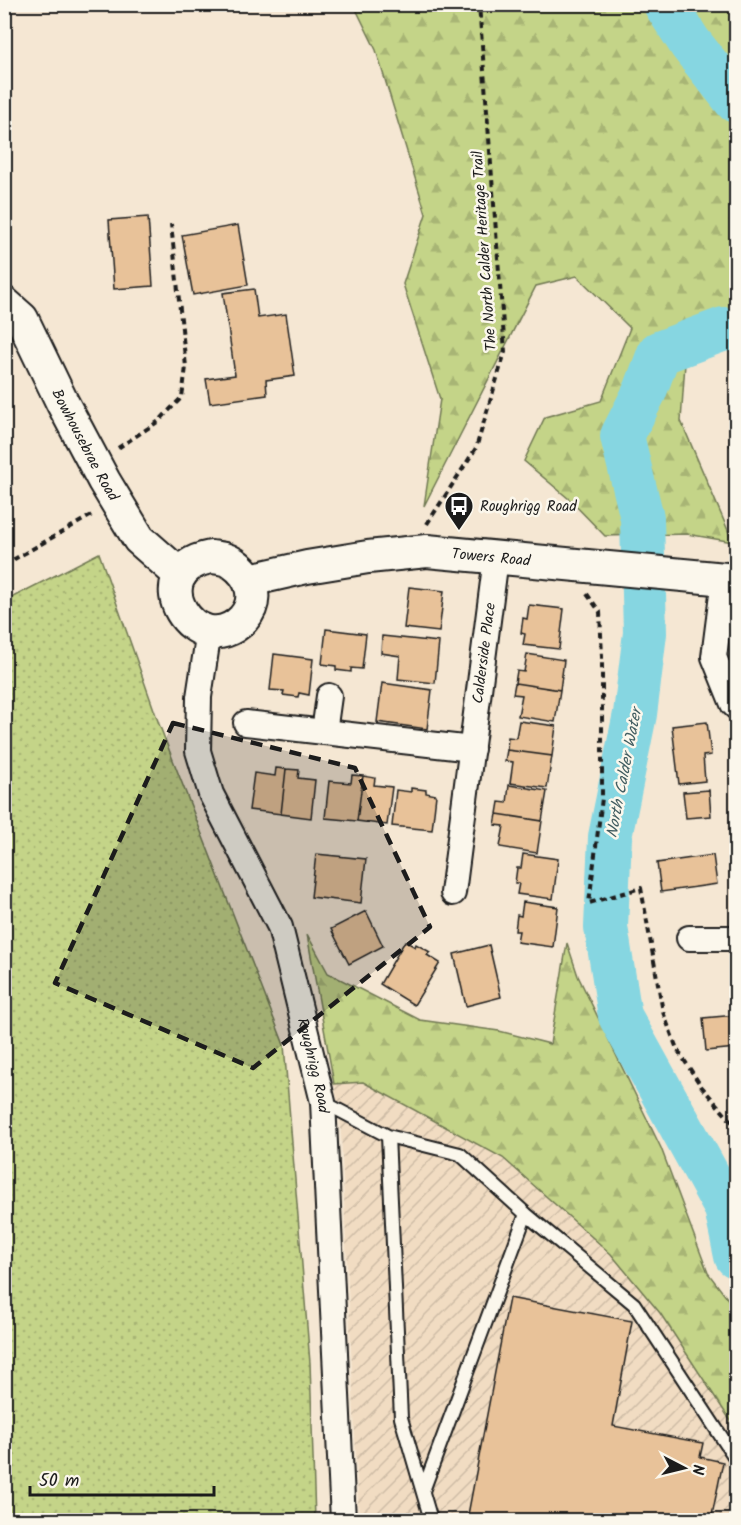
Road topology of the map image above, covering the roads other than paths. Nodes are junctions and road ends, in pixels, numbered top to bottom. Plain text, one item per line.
1 (4, 303) edge
2 (496, 558) junction
3 (180, 575) junction
4 (730, 579) edge
5 (250, 580) junction
6 (209, 631) junction
7 (329, 696) dead end
8 (736, 706) edge
9 (246, 723) dead end
10 (324, 732) junction
11 (472, 749) junction
12 (453, 893) dead end
13 (689, 938) dead end
14 (736, 938) edge
15 (323, 1102) junction
16 (388, 1136) junction
17 (526, 1214) junction
18 (736, 1459) edge
19 (423, 1491) junction
20 (343, 1521) edge
21 (431, 1521) edge

1 - 3 street, Bowhousebrae Road
2 - 4 street, Towers Road
2 - 5 street, Towers Road
2 - 11 street, Calderside Place
3 - 5 street
3 - 6 street
4 - 8 street
5 - 6 street
6 - 15 street, Roughrigg Road
7 - 10 street
9 - 10 street
10 - 11 street
11 - 12 street, Calderside Place
13 - 14 street
15 - 16 lane
15 - 20 street, Roughrigg Road
16 - 17 lane
16 - 19 lane
17 - 18 lane
17 - 19 lane
19 - 21 lane

